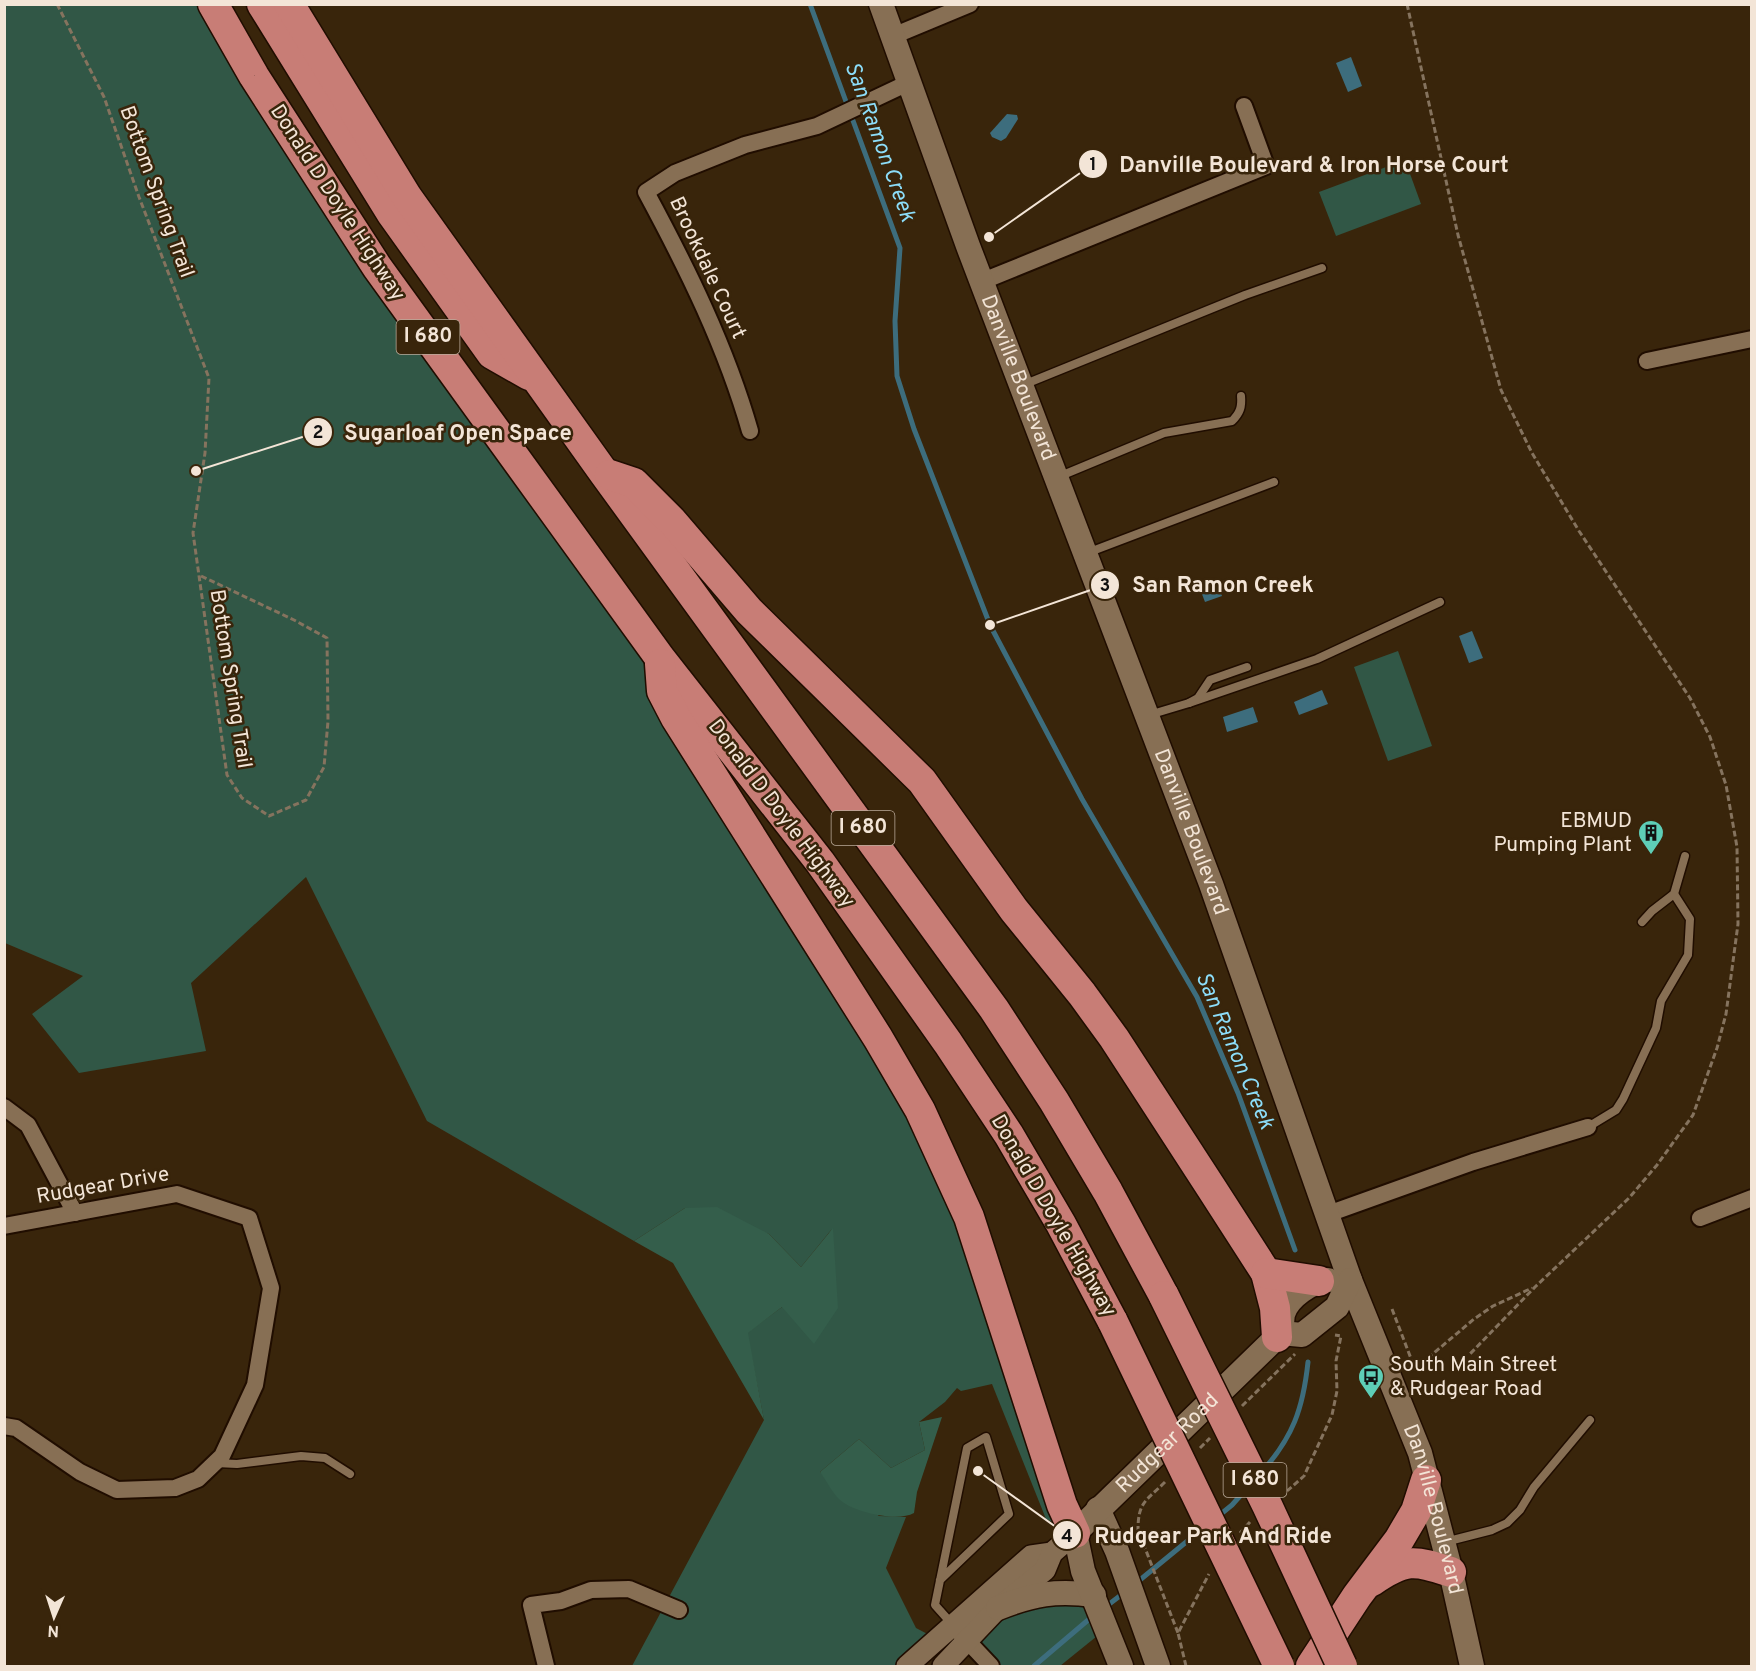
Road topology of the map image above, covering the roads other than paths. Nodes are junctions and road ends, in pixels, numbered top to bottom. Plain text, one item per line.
1 (213, 4) edge
2 (262, 4) edge
3 (289, 4) edge
4 (880, 4) edge
5 (970, 4) edge
6 (893, 36) junction
7 (910, 82) junction
8 (1244, 106) dead end
9 (1322, 268) dead end
10 (983, 281) junction
11 (1752, 339) edge
12 (1647, 361) dead end
13 (537, 380) junction
14 (1022, 385) junction
15 (1241, 396) dead end
16 (750, 431) dead end
17 (604, 473) junction
18 (1057, 477) junction
19 (1274, 482) dead end
20 (1087, 553) junction
21 (1440, 602) dead end
22 (660, 658) junction
23 (1247, 667) dead end
24 (1189, 704) junction
25 (1148, 715) junction
26 (1685, 856) dead end
27 (1674, 894) junction
28 (1642, 922) dead end
29 (4, 1107) edge
30 (1588, 1127) joint
31 (1752, 1198) edge
32 (75, 1213) junction
33 (1328, 1214) junction
34 (1700, 1218) dead end
35 (4, 1226) edge
36 (1266, 1273) junction
37 (1350, 1280) junction
38 (1319, 1281) junction
39 (1279, 1335) junction
40 (1590, 1420) dead end
41 (4, 1426) edge
42 (215, 1463) junction
43 (350, 1474) dead end
44 (1426, 1480) junction
45 (1098, 1509) junction
46 (1075, 1533) junction
47 (1443, 1543) junction
48 (1451, 1572) junction
49 (940, 1580) junction
50 (1365, 1586) junction
51 (1094, 1595) junction
52 (995, 1599) junction
53 (679, 1610) dead end
54 (952, 1625) junction
55 (968, 1642) junction
56 (1118, 1657) edge
57 (546, 1666) edge
58 (907, 1666) edge
59 (943, 1666) edge
60 (992, 1666) edge
61 (1158, 1666) edge
62 (1279, 1666) edge
63 (1311, 1666) edge
64 (1342, 1666) edge
65 (1472, 1666) edge

1 - 22 highway, Donald D Doyle Highway / I 680
2 - 13 highway, I 680
3 - 13 highway, I 680
4 - 6 main road, Danville Boulevard
5 - 6 street
6 - 7 main road, Danville Boulevard
7 - 10 main road, Danville Boulevard
7 - 16 street, Brookdale Court
8 - 10 street
9 - 14 lane
10 - 14 main road, Danville Boulevard
11 - 12 street
13 - 17 highway, I 680
14 - 18 main road, Danville Boulevard
15 - 18 lane
17 - 36 highway
17 - 64 highway, I 680, bridge
18 - 20 main road, Danville Boulevard
19 - 20 lane
20 - 25 main road, Danville Boulevard
21 - 24 lane
22 - 46 highway
22 - 62 highway, Donald D Doyle Highway / I 680, bridge
23 - 24 lane
24 - 25 lane
25 - 33 main road, Danville Boulevard
26 - 27 lane
27 - 28 lane
27 - 30 lane
29 - 32 street
30 - 33 street
31 - 34 street
32 - 35 street, Rudgear Drive
32 - 42 street, Rudgear Drive
33 - 37 main road, Danville Boulevard
36 - 38 highway
36 - 39 highway
37 - 38 main road
37 - 39 main road
37 - 44 main road, Danville Boulevard
38 - 39 main road
39 - 45 main road, Rudgear Road
40 - 47 lane
41 - 42 street, Rudgear Drive
42 - 43 lane
44 - 47 main road, Danville Boulevard
44 - 50 highway
45 - 46 main road, Rudgear Road
45 - 61 main road
46 - 51 main road
46 - 52 street, Rudgear Road
47 - 48 main road, Danville Boulevard
48 - 50 highway
48 - 65 main road, Danville Boulevard
49 - 49 lane
49 - 54 lane
50 - 63 highway
51 - 52 main road
51 - 56 main road
52 - 54 street, Rudgear Road
52 - 55 street, Rudgear Road
53 - 57 street
54 - 55 street
54 - 58 street, Rudgear Road
55 - 59 street, Rudgear Road
55 - 60 street

